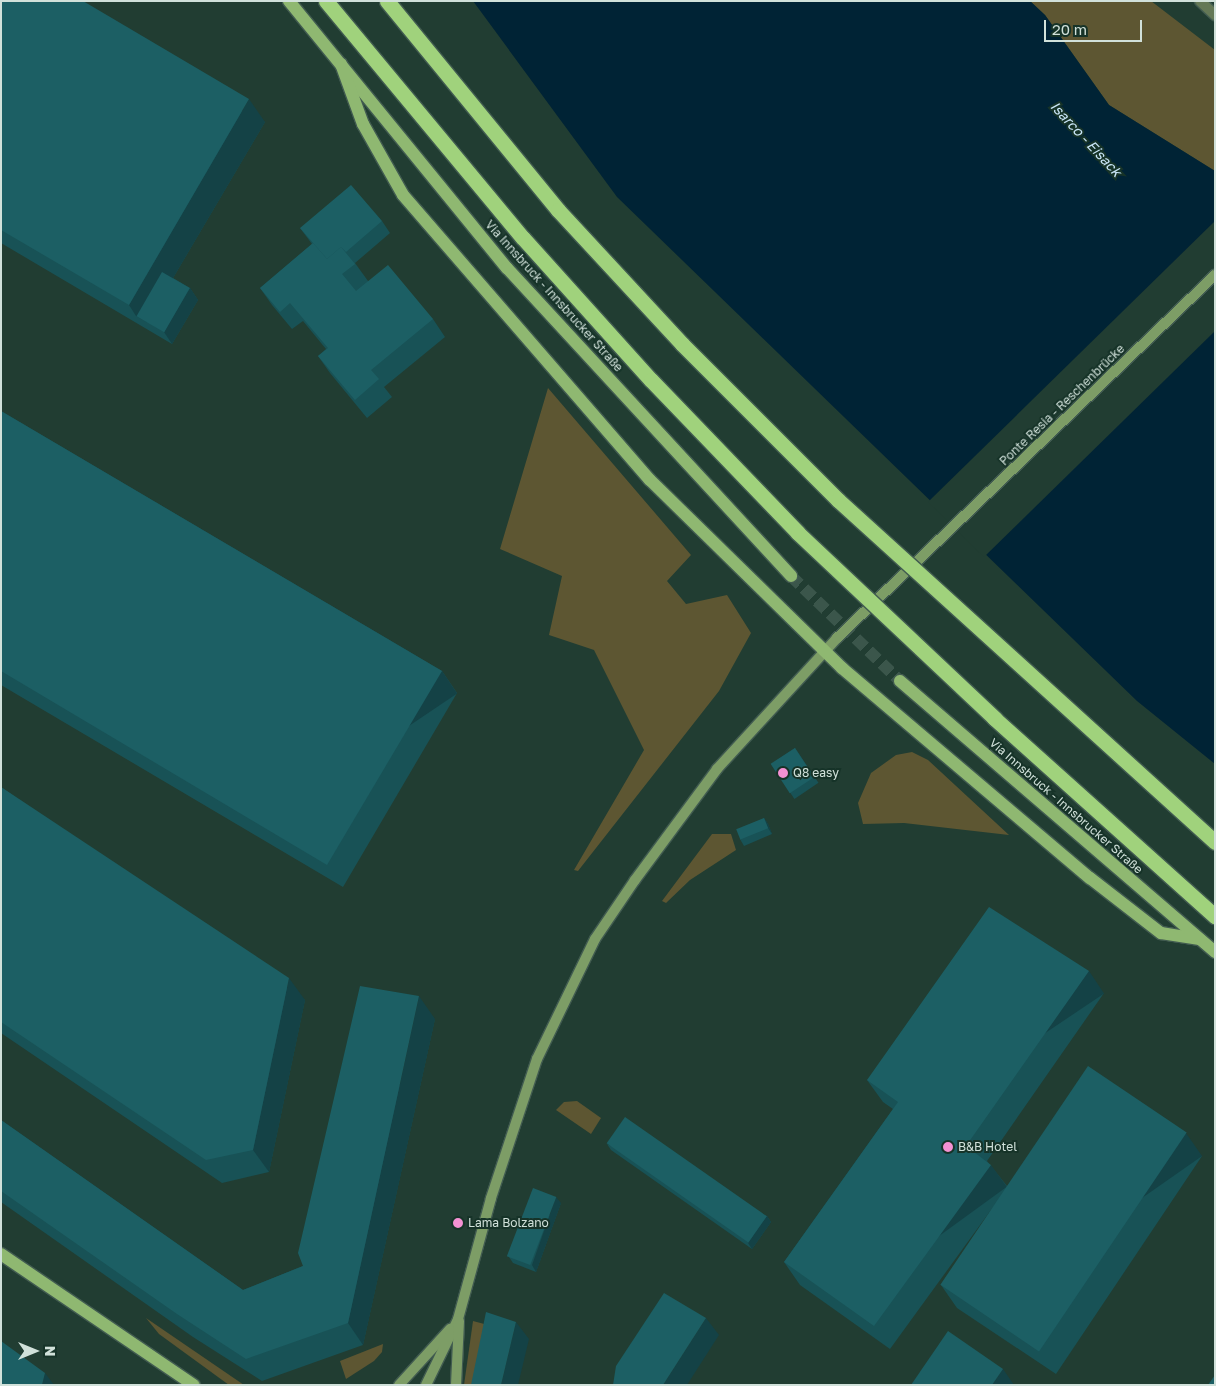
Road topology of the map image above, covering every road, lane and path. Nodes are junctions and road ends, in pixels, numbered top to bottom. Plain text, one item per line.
1 (289, 1) edge
2 (326, 1) edge
3 (387, 1) edge
4 (1200, 1) edge
5 (1215, 15) edge
6 (341, 64) junction
7 (1215, 275) edge
8 (791, 576) tunnel mouth
9 (824, 652) junction
10 (900, 681) tunnel mouth
11 (1215, 842) edge
12 (1215, 916) edge
13 (1200, 939) junction
14 (1215, 952) edge
15 (1, 1254) edge
16 (458, 1319) junction
17 (194, 1385) edge
18 (399, 1385) edge
19 (426, 1385) edge
20 (456, 1385) edge

1 - 6 main road, Via Innsbruck - Innsbrucker Straße
2 - 12 highway, bridge
3 - 11 highway, bridge
4 - 5 street
6 - 8 main road, Via Innsbruck - Innsbrucker Straße
6 - 9 main road
7 - 9 main road, Ponte Resia - Reschenbrücke
9 - 13 main road
9 - 16 main road, Ponte Resia - Reschenbrücke
10 - 13 main road, Via Innsbruck - Innsbrucker Straße
13 - 14 main road, Via Innsbruck - Innsbrucker Straße
15 - 17 main road
16 - 18 main road
16 - 19 main road
16 - 20 main road

